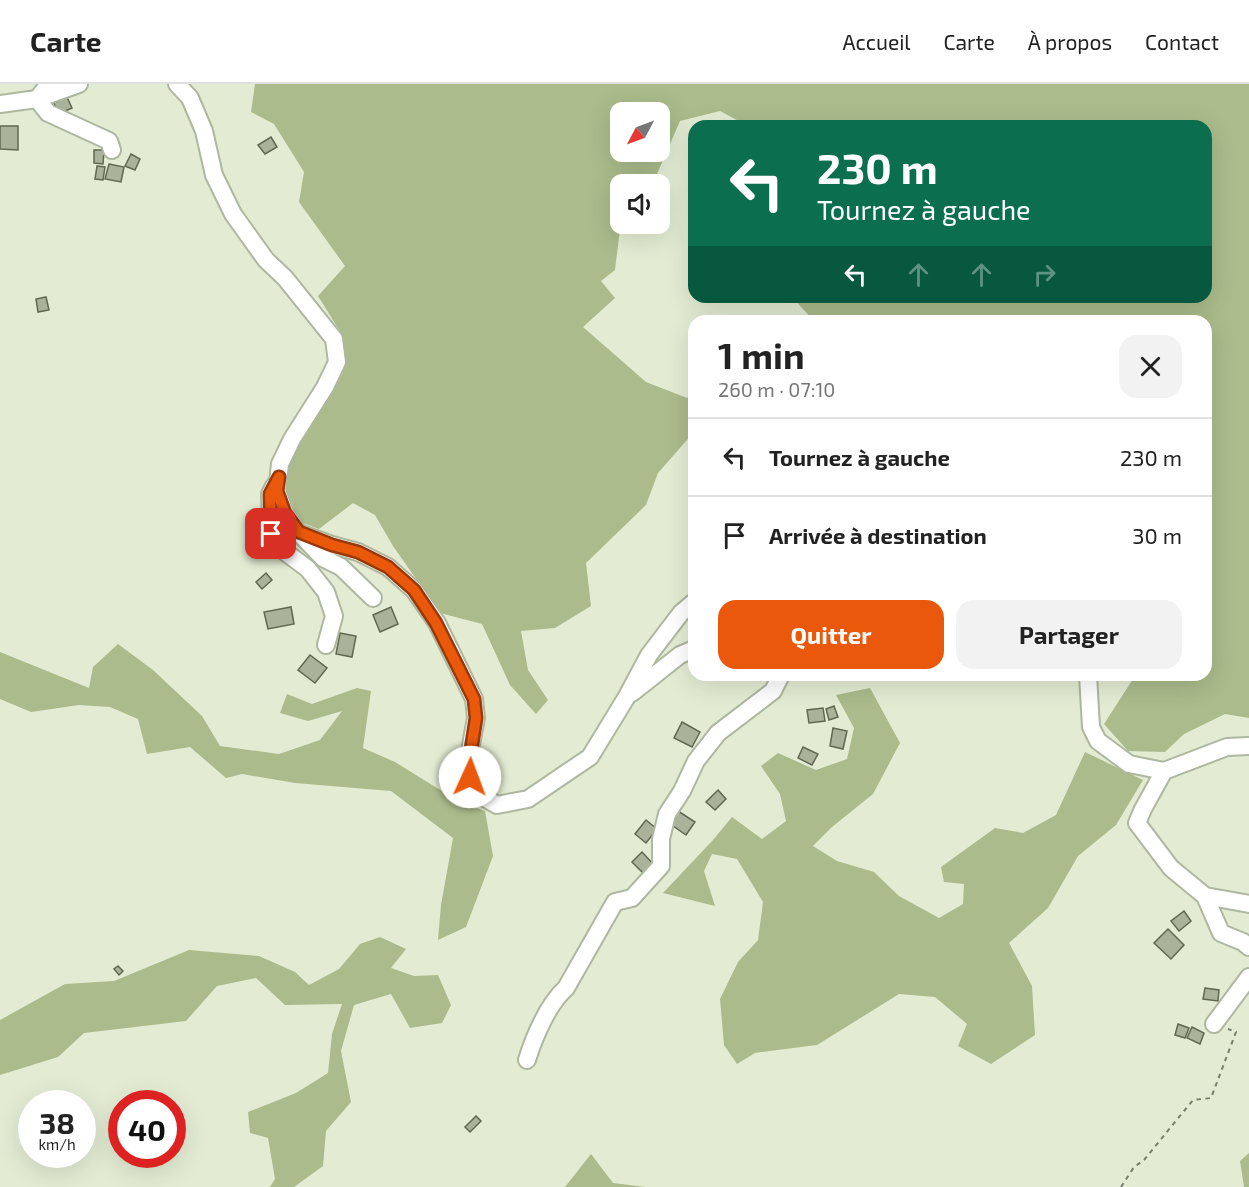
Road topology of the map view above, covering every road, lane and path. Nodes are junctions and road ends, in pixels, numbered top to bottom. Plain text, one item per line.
1 (49, 84) edge
2 (79, 84) edge
3 (177, 84) edge
4 (38, 99) junction
5 (0, 104) edge
6 (112, 150) dead end
7 (279, 477) junction
8 (299, 532) junction
9 (373, 598) dead end
10 (688, 607) edge
11 (326, 645) dead end
12 (688, 652) edge
13 (778, 681) edge
14 (1088, 681) edge
15 (626, 698) junction
16 (1249, 746) edge
17 (1164, 771) junction
18 (1205, 896) junction
19 (1249, 904) edge
20 (1249, 947) edge
21 (1249, 977) edge
22 (1214, 1024) joint
23 (527, 1060) dead end
24 (1121, 1187) edge

1 - 4 street
2 - 4 street
3 - 7 street
4 - 5 street
4 - 6 street
7 - 8 street
7 - 11 street
8 - 9 street
8 - 15 street
10 - 15 street
12 - 15 street
13 - 23 street
14 - 17 street
16 - 17 street
17 - 18 street
18 - 19 street
18 - 20 street
21 - 22 street
22 - 24 path

